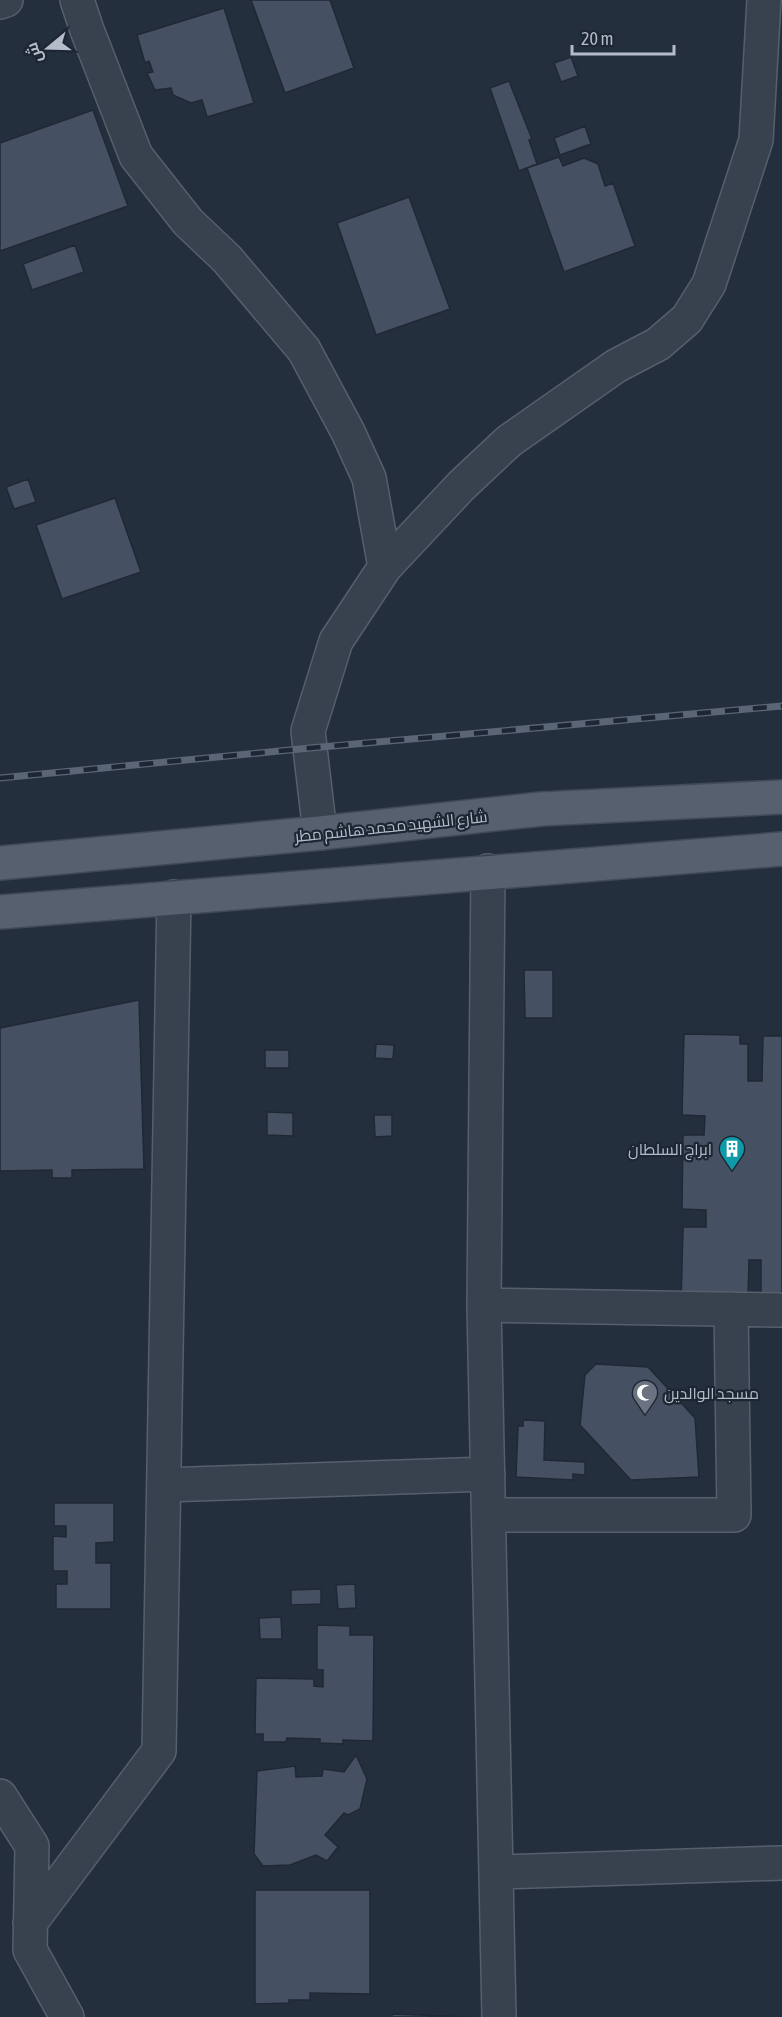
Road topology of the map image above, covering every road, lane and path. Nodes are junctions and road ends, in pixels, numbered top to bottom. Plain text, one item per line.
1 (6, 0) edge
2 (77, 0) edge
3 (764, 0) edge
4 (0, 2) edge
5 (385, 567) junction
6 (782, 797) edge
7 (320, 833) junction
8 (782, 849) edge
9 (0, 863) edge
10 (488, 872) junction
11 (174, 897) junction
12 (0, 912) edge
13 (484, 1305) junction
14 (731, 1309) junction
15 (782, 1310) edge
16 (488, 1474) junction
17 (164, 1485) junction
18 (489, 1515) junction
19 (0, 1796) edge
20 (782, 1863) edge
21 (496, 1872) junction
22 (30, 1923) junction
23 (68, 2017) edge
24 (499, 2017) edge

1 - 4 street
2 - 5 street
3 - 5 street
5 - 7 street
6 - 7 main road, شارع الشهيد محمد هاشم مطر
7 - 9 main road, شارع الشهيد محمد هاشم مطر
8 - 10 main road
10 - 11 main road
10 - 13 street
11 - 12 main road
11 - 17 street
13 - 14 street
13 - 16 street
14 - 15 street
14 - 18 street
16 - 17 street
16 - 18 street
17 - 22 street
18 - 21 street
19 - 22 street
20 - 21 street
21 - 24 street
22 - 23 street

